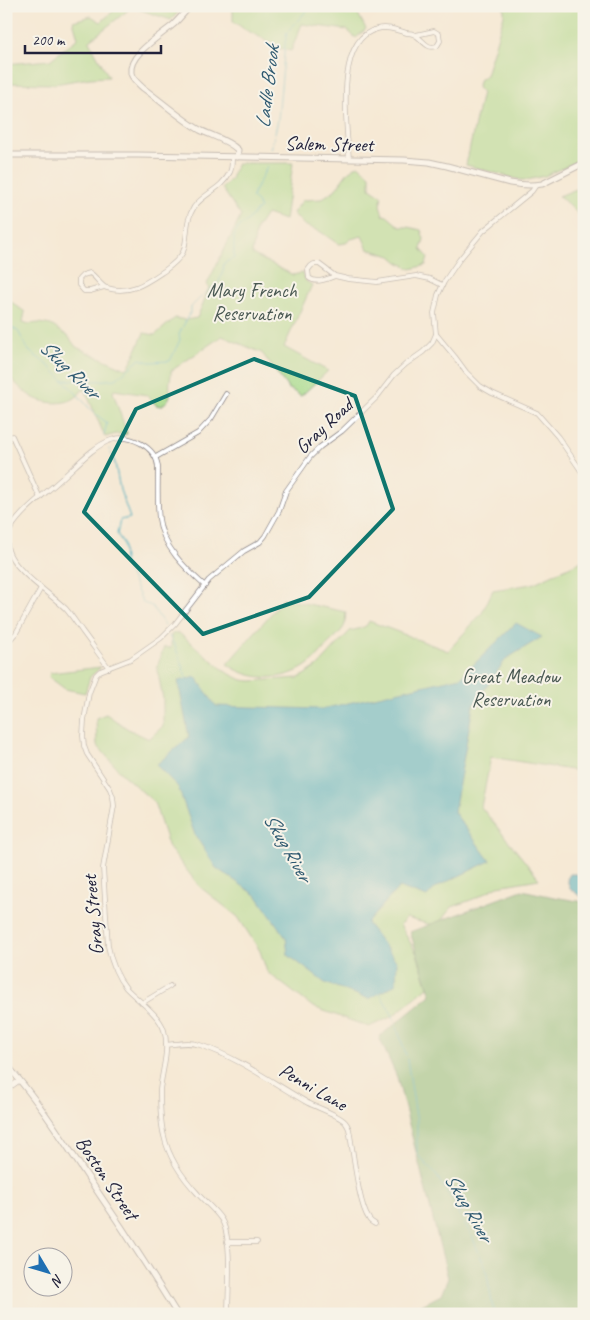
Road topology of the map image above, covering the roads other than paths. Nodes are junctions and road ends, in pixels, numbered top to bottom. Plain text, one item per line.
1 (190, 6) edge
2 (416, 35) junction
3 (6, 155) edge
4 (235, 157) junction
5 (349, 159) junction
6 (584, 163) edge
7 (536, 185) junction
8 (335, 276) junction
9 (442, 285) junction
10 (104, 287) junction
11 (436, 334) junction
12 (226, 394) dead end
13 (12, 436) dead end
14 (156, 457) junction
15 (584, 475) edge
16 (40, 498) junction
17 (205, 586) junction
18 (41, 588) junction
19 (6, 644) edge
20 (109, 668) junction
21 (89, 693) joint
22 (170, 986) dead end
23 (142, 1003) junction
24 (166, 1045) junction
25 (6, 1064) edge
26 (20, 1080) junction
27 (6, 1090) edge
28 (375, 1224) dead end
29 (227, 1242) junction
30 (257, 1242) dead end
31 (177, 1314) edge
32 (228, 1314) edge

1 - 4 street
2 - 2 street
2 - 5 street
3 - 4 street, Salem Street
4 - 5 street, Salem Street
4 - 10 street
5 - 7 street, Salem Street
6 - 7 street, Salem Street
7 - 9 street
8 - 8 street
8 - 9 street
9 - 11 street
10 - 10 street
11 - 15 street
11 - 17 street, Gray Road
12 - 14 street
13 - 16 street
14 - 16 street
14 - 17 street
16 - 18 street
17 - 20 street, Gray Road
18 - 19 street
18 - 20 street
20 - 21 street, Gray Road
21 - 23 street, Gray Street
22 - 23 street
23 - 24 street, Gray Street
24 - 28 street, Penni Lane
24 - 29 street, Gray Street
25 - 26 street, Boston Street
26 - 27 street
26 - 31 street, Boston Street
29 - 30 street
29 - 32 street, Gray Street

